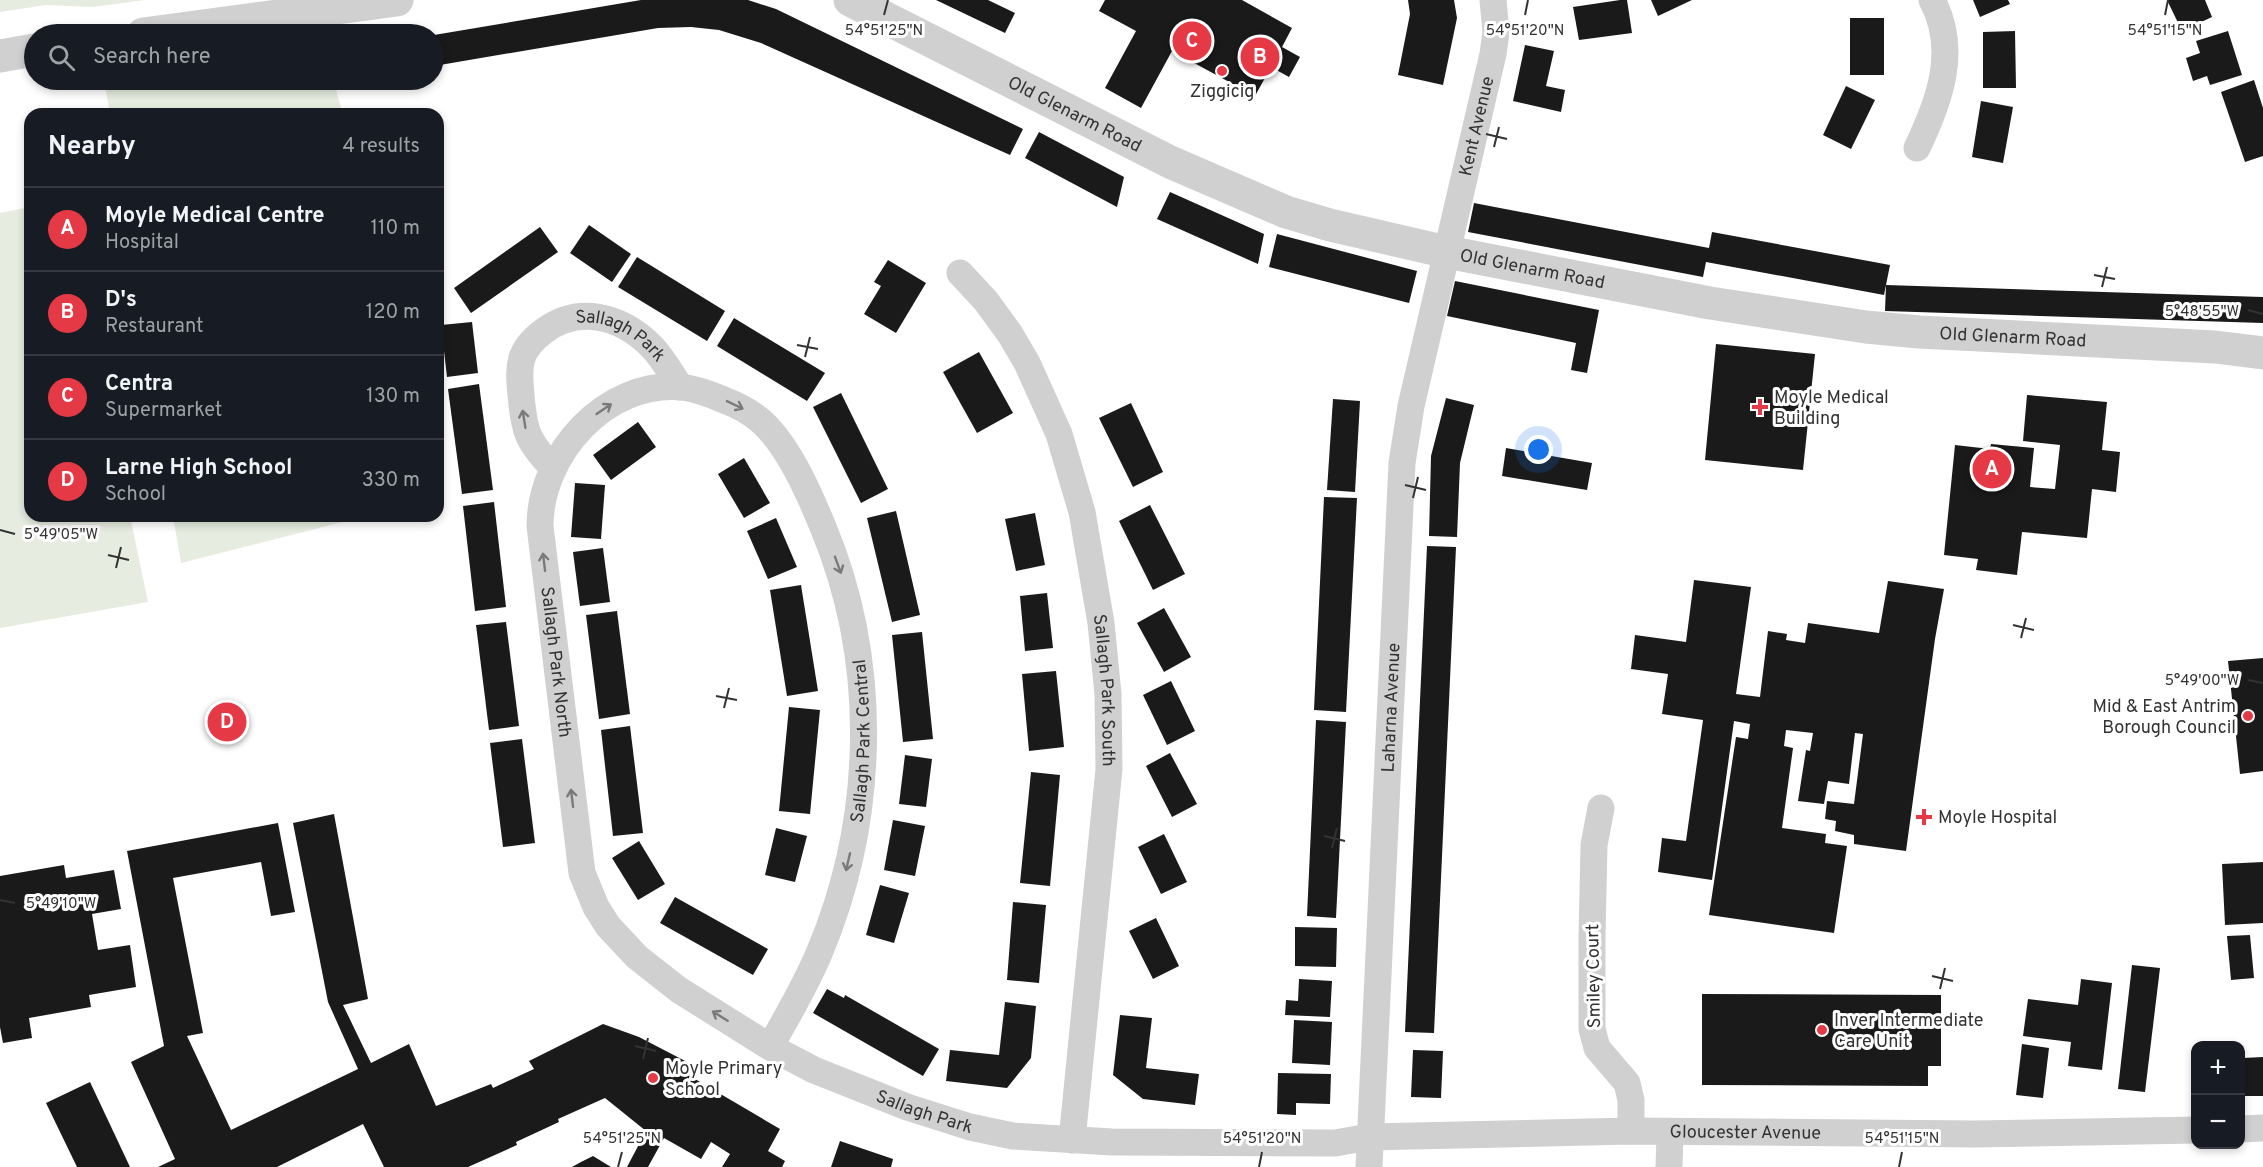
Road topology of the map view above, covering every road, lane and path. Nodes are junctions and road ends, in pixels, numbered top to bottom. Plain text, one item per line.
1 (397, 0) edge
2 (850, 0) edge
3 (1493, 0) edge
4 (1932, 0) edge
5 (218, 24) edge
6 (24, 52) edge
7 (0, 56) edge
8 (1917, 148) dead end
9 (1447, 252) junction
10 (960, 273) dead end
11 (2263, 353) edge
12 (680, 387) junction
13 (552, 468) junction
14 (1601, 808) dead end
15 (579, 856) joint
16 (770, 1047) junction
17 (2263, 1128) edge
18 (2245, 1129) edge
19 (2191, 1130) edge
20 (1631, 1131) junction
21 (1670, 1133) junction
22 (1369, 1137) junction
23 (1072, 1140) junction
24 (1369, 1167) edge
25 (1669, 1167) edge

1 - 5 street
2 - 9 street, Old Glenarm Road
3 - 9 street, Kent Avenue
4 - 8 street
6 - 7 street
9 - 11 street, Old Glenarm Road
9 - 22 street, Laharna Avenue
10 - 23 street, Sallagh Park South
13 -> 12 street, Sallagh Park
13 -> 12 street, Sallagh Park
12 -> 16 street, Sallagh Park Central
15 -> 13 street, Sallagh Park North
14 - 20 street, Smiley Court
16 -> 15 street, Sallagh Park
16 - 23 street, Sallagh Park
17 - 18 street
19 - 21 street, Gloucester Avenue
20 - 21 street, Gloucester Avenue
20 - 22 street, Gloucester Avenue
21 - 25 street
22 - 23 street, Sallagh Park
22 - 24 street, Laharna Avenue

